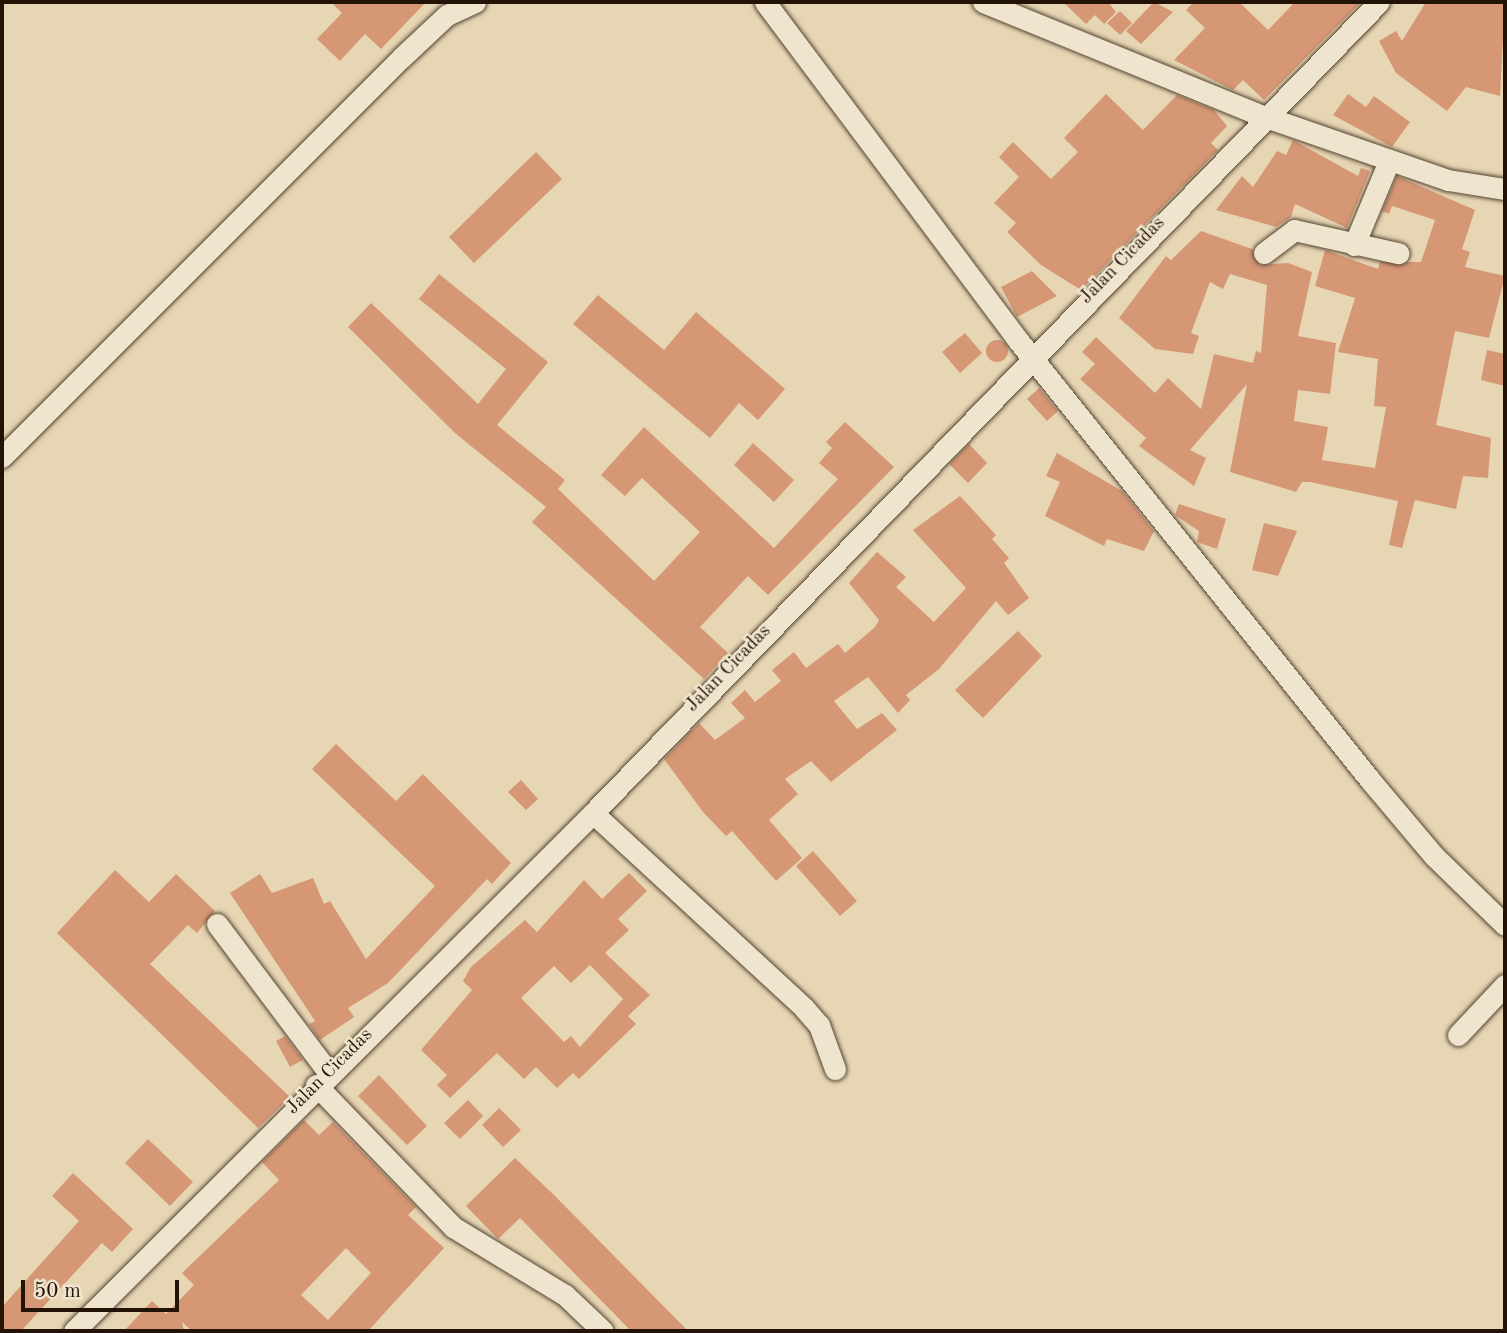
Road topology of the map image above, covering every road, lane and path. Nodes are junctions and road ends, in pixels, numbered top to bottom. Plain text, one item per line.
1 (475, 2) edge
2 (765, 2) edge
3 (983, 2) edge
4 (1379, 2) edge
5 (1263, 116) junction
6 (1389, 160) junction
7 (1505, 189) edge
8 (1354, 246) junction
9 (1264, 253) dead end
10 (1398, 253) dead end
11 (1031, 355) junction
12 (2, 457) edge
13 (593, 813) junction
14 (217, 924) dead end
15 (1505, 925) edge
16 (1505, 985) edge
17 (1458, 1035) dead end
18 (835, 1069) dead end
19 (323, 1079) junction
20 (74, 1331) edge
21 (603, 1331) edge

1 - 12 street
2 - 11 street
3 - 5 street
4 - 5 street, Jalan Cicadas
5 - 6 street
5 - 11 street, Jalan Cicadas
6 - 7 street
6 - 8 street
8 - 9 street
8 - 10 street
11 - 13 street, Jalan Cicadas
11 - 15 street
13 - 18 street
13 - 19 street, Jalan Cicadas
14 - 19 street
16 - 17 street
19 - 20 street, Jalan Cicadas
19 - 21 street

